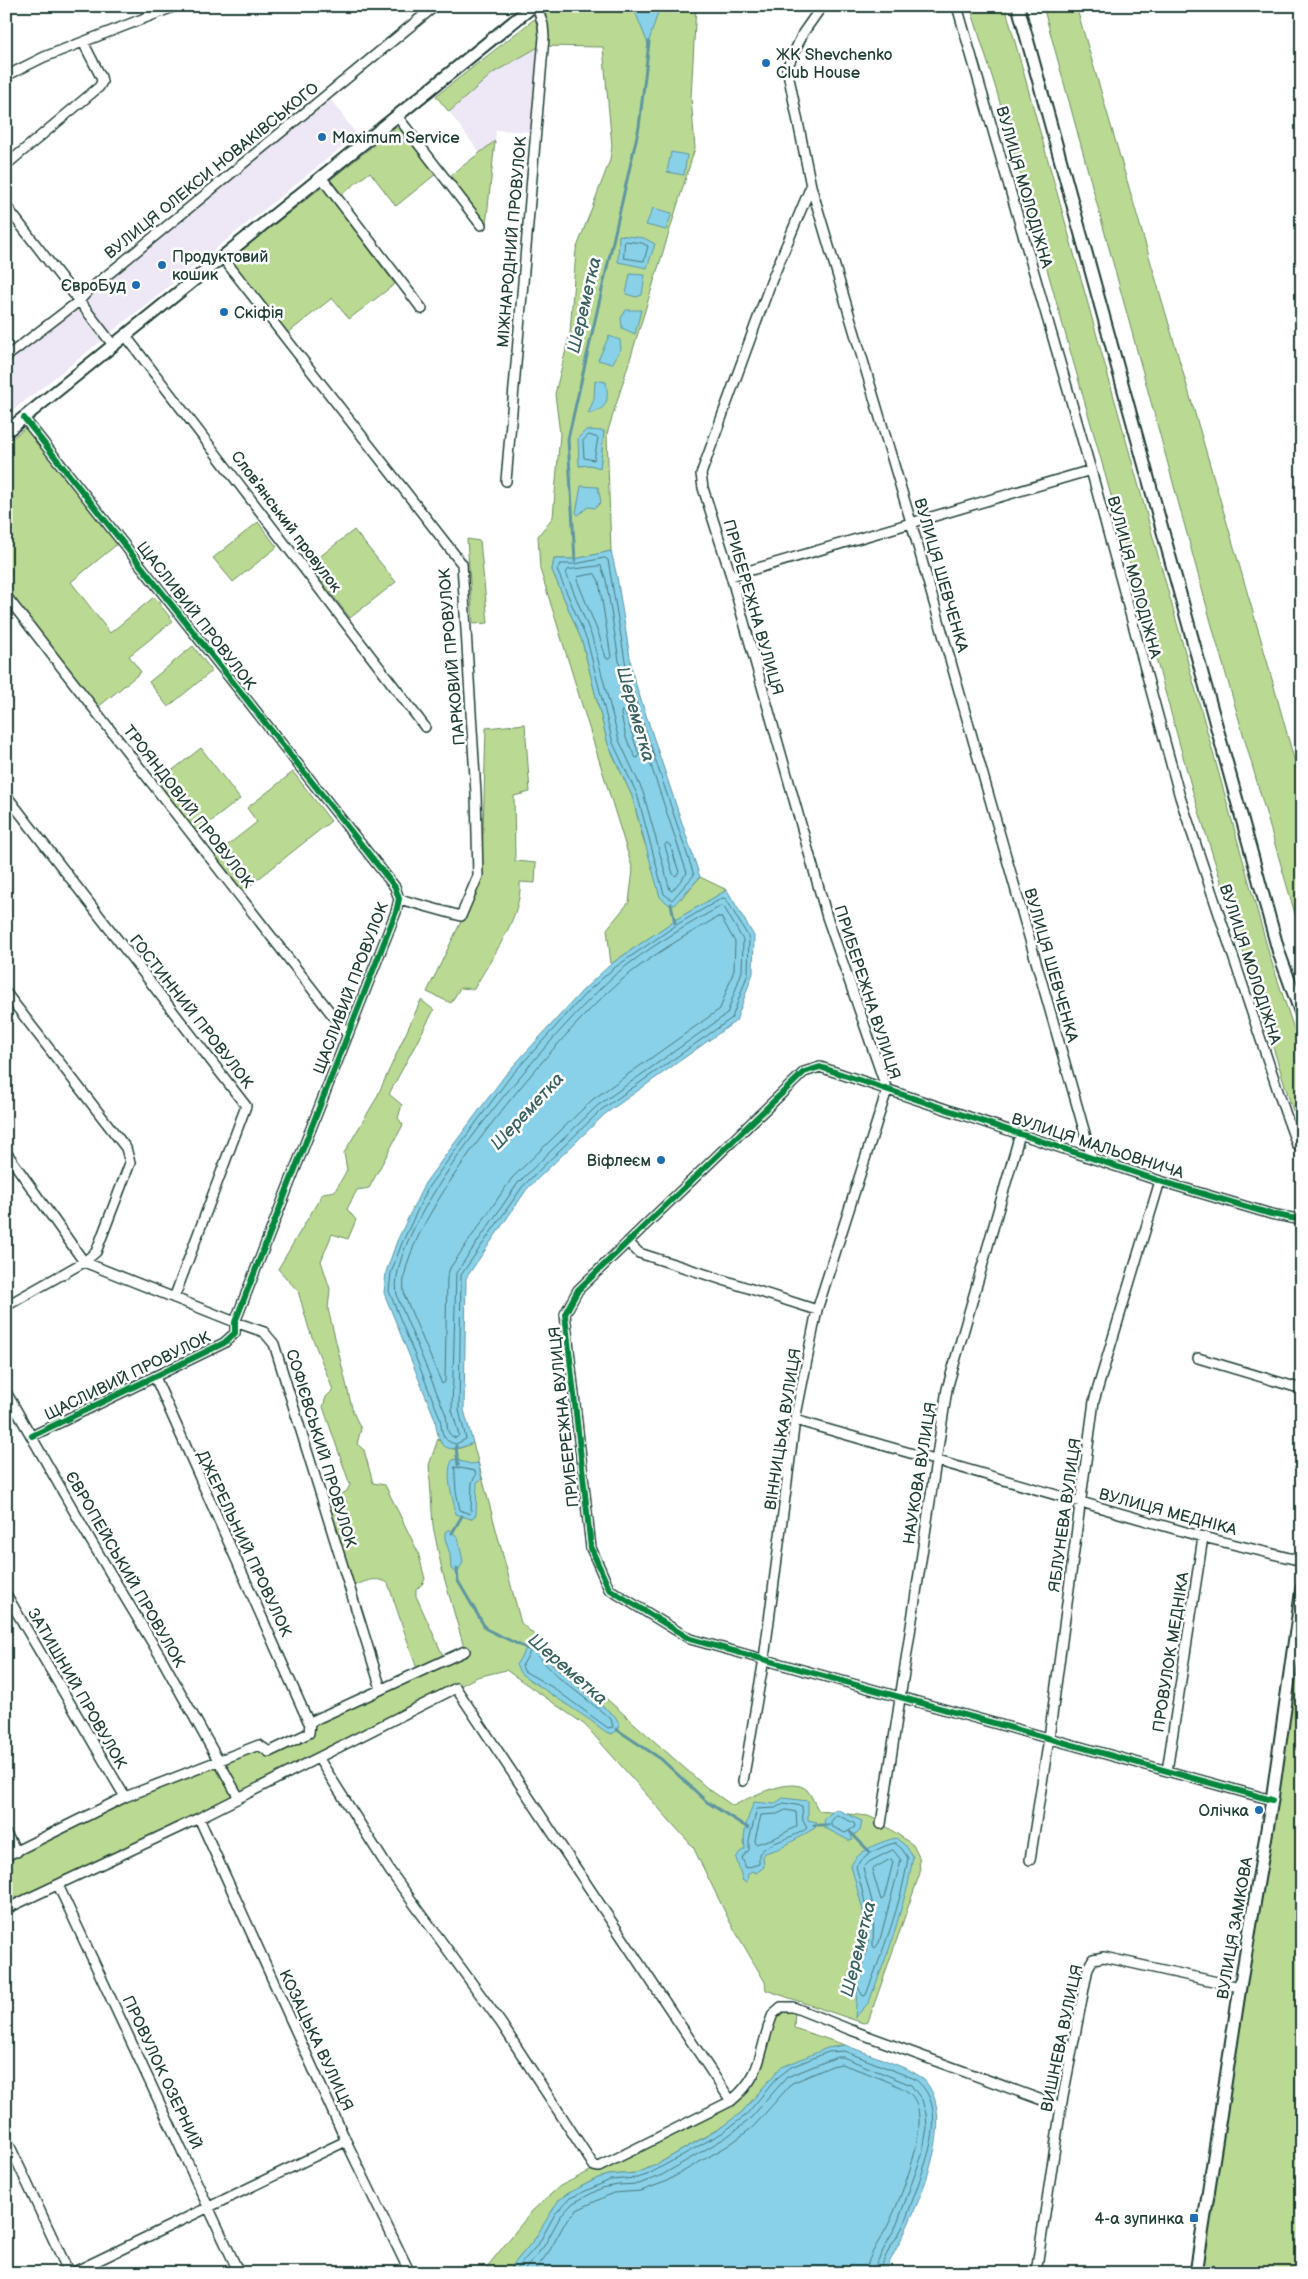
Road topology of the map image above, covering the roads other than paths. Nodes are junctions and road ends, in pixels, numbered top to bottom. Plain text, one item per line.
1 (176, 6) edge
2 (435, 6) edge
3 (533, 6) edge
4 (537, 6) edge
5 (822, 6) edge
6 (957, 6) edge
7 (1018, 6) edge
8 (83, 42) junction
9 (6, 76) edge
10 (397, 116) junction
11 (6, 165) edge
12 (322, 177) junction
13 (811, 186) junction
14 (6, 206) edge
15 (481, 225) dead end
16 (223, 258) junction
17 (79, 301) junction
18 (422, 309) dead end
19 (125, 335) junction
20 (113, 345) junction
21 (6, 357) edge
22 (24, 418) junction
23 (6, 432) edge
24 (1091, 470) junction
25 (506, 481) dead end
26 (911, 522) junction
27 (731, 576) junction
28 (6, 596) edge
29 (425, 726) dead end
30 (6, 795) edge
31 (399, 898) junction
32 (6, 994) edge
33 (1302, 1016) edge
34 (348, 1035) junction
35 (887, 1090) junction
36 (1020, 1134) junction
37 (1302, 1148) edge
38 (6, 1152) edge
39 (1092, 1158) junction
40 (1160, 1181) junction
41 (1302, 1220) edge
42 (628, 1242) junction
43 (84, 1262) junction
44 (174, 1298) junction
45 (6, 1306) edge
46 (817, 1310) junction
47 (235, 1322) junction
48 (1198, 1358) dead end
49 (155, 1377) junction
50 (1302, 1389) edge
51 (6, 1392) edge
52 (796, 1420) junction
53 (32, 1436) junction
54 (937, 1461) junction
55 (1082, 1502) junction
56 (1202, 1537) junction
57 (1302, 1562) edge
58 (1302, 1588) edge
59 (6, 1594) edge
60 (465, 1651) dead end
61 (764, 1658) junction
62 (381, 1689) junction
63 (900, 1696) junction
64 (308, 1721) dead end
65 (1049, 1738) junction
66 (319, 1758) junction
67 (218, 1761) junction
68 (1167, 1771) junction
69 (744, 1781) dead end
70 (125, 1797) junction
71 (239, 1798) junction
72 (1272, 1800) junction
73 (200, 1818) junction
74 (881, 1824) dead end
75 (6, 1834) edge
76 (17, 1852) junction
77 (6, 1856) edge
78 (1030, 1860) dead end
79 (58, 1885) junction
80 (6, 1909) edge
81 (1240, 1986) junction
82 (731, 2102) junction
83 (1061, 2107) junction
84 (6, 2138) edge
85 (346, 2141) junction
86 (210, 2206) junction
87 (70, 2273) edge
88 (239, 2273) edge
89 (410, 2273) edge
90 (1036, 2273) edge
91 (1196, 2273) edge

1 - 8 street
2 - 17 street, ВУЛИЦЯ ОЛЕКСИ НОВАКІВСЬКОГО
3 - 10 main road
4 - 25 street, МІЖНАРОДНИЙ ПРОВУЛОК
5 - 13 street, ВУЛИЦЯ ШЕВЧЕНКА
6 - 24 street, ВУЛИЦЯ МОЛОДІЖНА
7 - 33 main road
8 - 9 street
8 - 11 street
10 - 12 main road
10 - 15 street
12 - 16 main road
12 - 18 street
13 - 26 street, ВУЛИЦЯ ШЕВЧЕНКА
13 - 27 street, ПРИБЕРЕЖНА ВУЛИЦЯ
14 - 17 street
16 - 19 main road
16 - 31 street, ПАРКОВИЙ ПРОВУЛОК
17 - 20 street
17 - 21 street, ВУЛИЦЯ ОЛЕКСИ НОВАКІВСЬКОГО
19 - 20 main road
19 - 29 street, Словʼянський провулок
20 - 22 main road
22 - 23 main road
22 - 31 street, ЩАСЛИВИЙ ПРОВУЛОК
24 - 26 street
24 - 37 street, ВУЛИЦЯ МОЛОДІЖНА
26 - 27 street
26 - 39 street, ВУЛИЦЯ ШЕВЧЕНКА
27 - 35 street, ПРИБЕРЕЖНА ВУЛИЦЯ
28 - 34 street, ТРОЯНДОВИЙ ПРОВУЛОК
30 - 44 street, ГОСТИННИЙ ПРОВУЛОК
31 - 34 street, ЩАСЛИВИЙ ПРОВУЛОК
32 - 43 street
34 - 47 street, ЩАСЛИВИЙ ПРОВУЛОК
35 - 36 street, ВУЛИЦЯ МАЛЬОВНИЧА
35 - 42 street, ПРИБЕРЕЖНА ВУЛИЦЯ
35 - 46 street, ВІННИЦЬКА ВУЛИЦЯ
36 - 39 street, ВУЛИЦЯ МАЛЬОВНИЧА
36 - 54 street, НАУКОВА ВУЛИЦЯ
38 - 43 street
39 - 40 street, ВУЛИЦЯ МАЛЬОВНИЧА
40 - 41 street, ВУЛИЦЯ МАЛЬОВНИЧА
40 - 55 street, ЯБЛУНЕВА ВУЛИЦЯ
42 - 46 street
42 - 61 street, ПРИБЕРЕЖНА ВУЛИЦЯ
43 - 44 street, СОФІЄВСЬКИЙ ПРОВУЛОК
43 - 45 street
44 - 47 street, СОФІЄВСЬКИЙ ПРОВУЛОК
46 - 52 street, ВІННИЦЬКА ВУЛИЦЯ
47 - 49 street, ЩАСЛИВИЙ ПРОВУЛОК
47 - 62 street, СОФІЄВСЬКИЙ ПРОВУЛОК
48 - 50 street
49 - 53 street, ЩАСЛИВИЙ ПРОВУЛОК
49 - 64 street, ДЖЕРЕЛЬНИЙ ПРОВУЛОК
51 - 53 street, ЄВРОПЕЙСЬКИЙ ПРОВУЛОК
52 - 54 street, ВУЛИЦЯ МЕДНІКА
52 - 61 street, ВІННИЦЬКА ВУЛИЦЯ
53 - 67 street, ЄВРОПЕЙСЬКИЙ ПРОВУЛОК
54 - 55 street, ВУЛИЦЯ МЕДНІКА
54 - 63 street, НАУКОВА ВУЛИЦЯ
55 - 56 street, ВУЛИЦЯ МЕДНІКА
55 - 65 street, ЯБЛУНЕВА ВУЛИЦЯ
56 - 57 street, ВУЛИЦЯ МЕДНІКА
56 - 68 street, ПРОВУЛОК МЕДНІКА
58 - 72 main road, ВУЛИЦЯ ЗАМКОВА
59 - 70 street, ЗАТИШНИЙ ПРОВУЛОК
60 - 62 street
61 - 63 street, ПРИБЕРЕЖНА ВУЛИЦЯ
61 - 69 street, ВІННИЦЬКА ВУЛИЦЯ
62 - 67 street
63 - 65 street, ПРИБЕРЕЖНА ВУЛИЦЯ
63 - 74 street, НАУКОВА ВУЛИЦЯ
65 - 68 street, ПРИБЕРЕЖНА ВУЛИЦЯ
65 - 78 street, ЯБЛУНЕВА ВУЛИЦЯ
66 - 71 street
66 - 82 street
66 - 82 street
67 - 70 street
67 - 71 street, ЄВРОПЕЙСЬКИЙ ПРОВУЛОК
68 - 72 street, ПРИБЕРЕЖНА ВУЛИЦЯ
70 - 76 street
71 - 73 street
72 - 81 main road, ВУЛИЦЯ ЗАМКОВА
73 - 79 street
73 - 85 street, КОЗАЦЬКА ВУЛИЦЯ
75 - 76 street
76 - 77 street
79 - 80 street
79 - 86 street, ПРОВУЛОК ОЗЕРНИЙ
81 - 83 street, ВИШНЕВА ВУЛИЦЯ
81 - 91 main road, ВУЛИЦЯ ЗАМКОВА
82 - 83 street
83 - 90 street, ВИШНЕВА ВУЛИЦЯ
84 - 87 street
85 - 86 street
85 - 89 street, КОЗАЦЬКА ВУЛИЦЯ
86 - 87 street
86 - 88 street, ПРОВУЛОК ОЗЕРНИЙ

